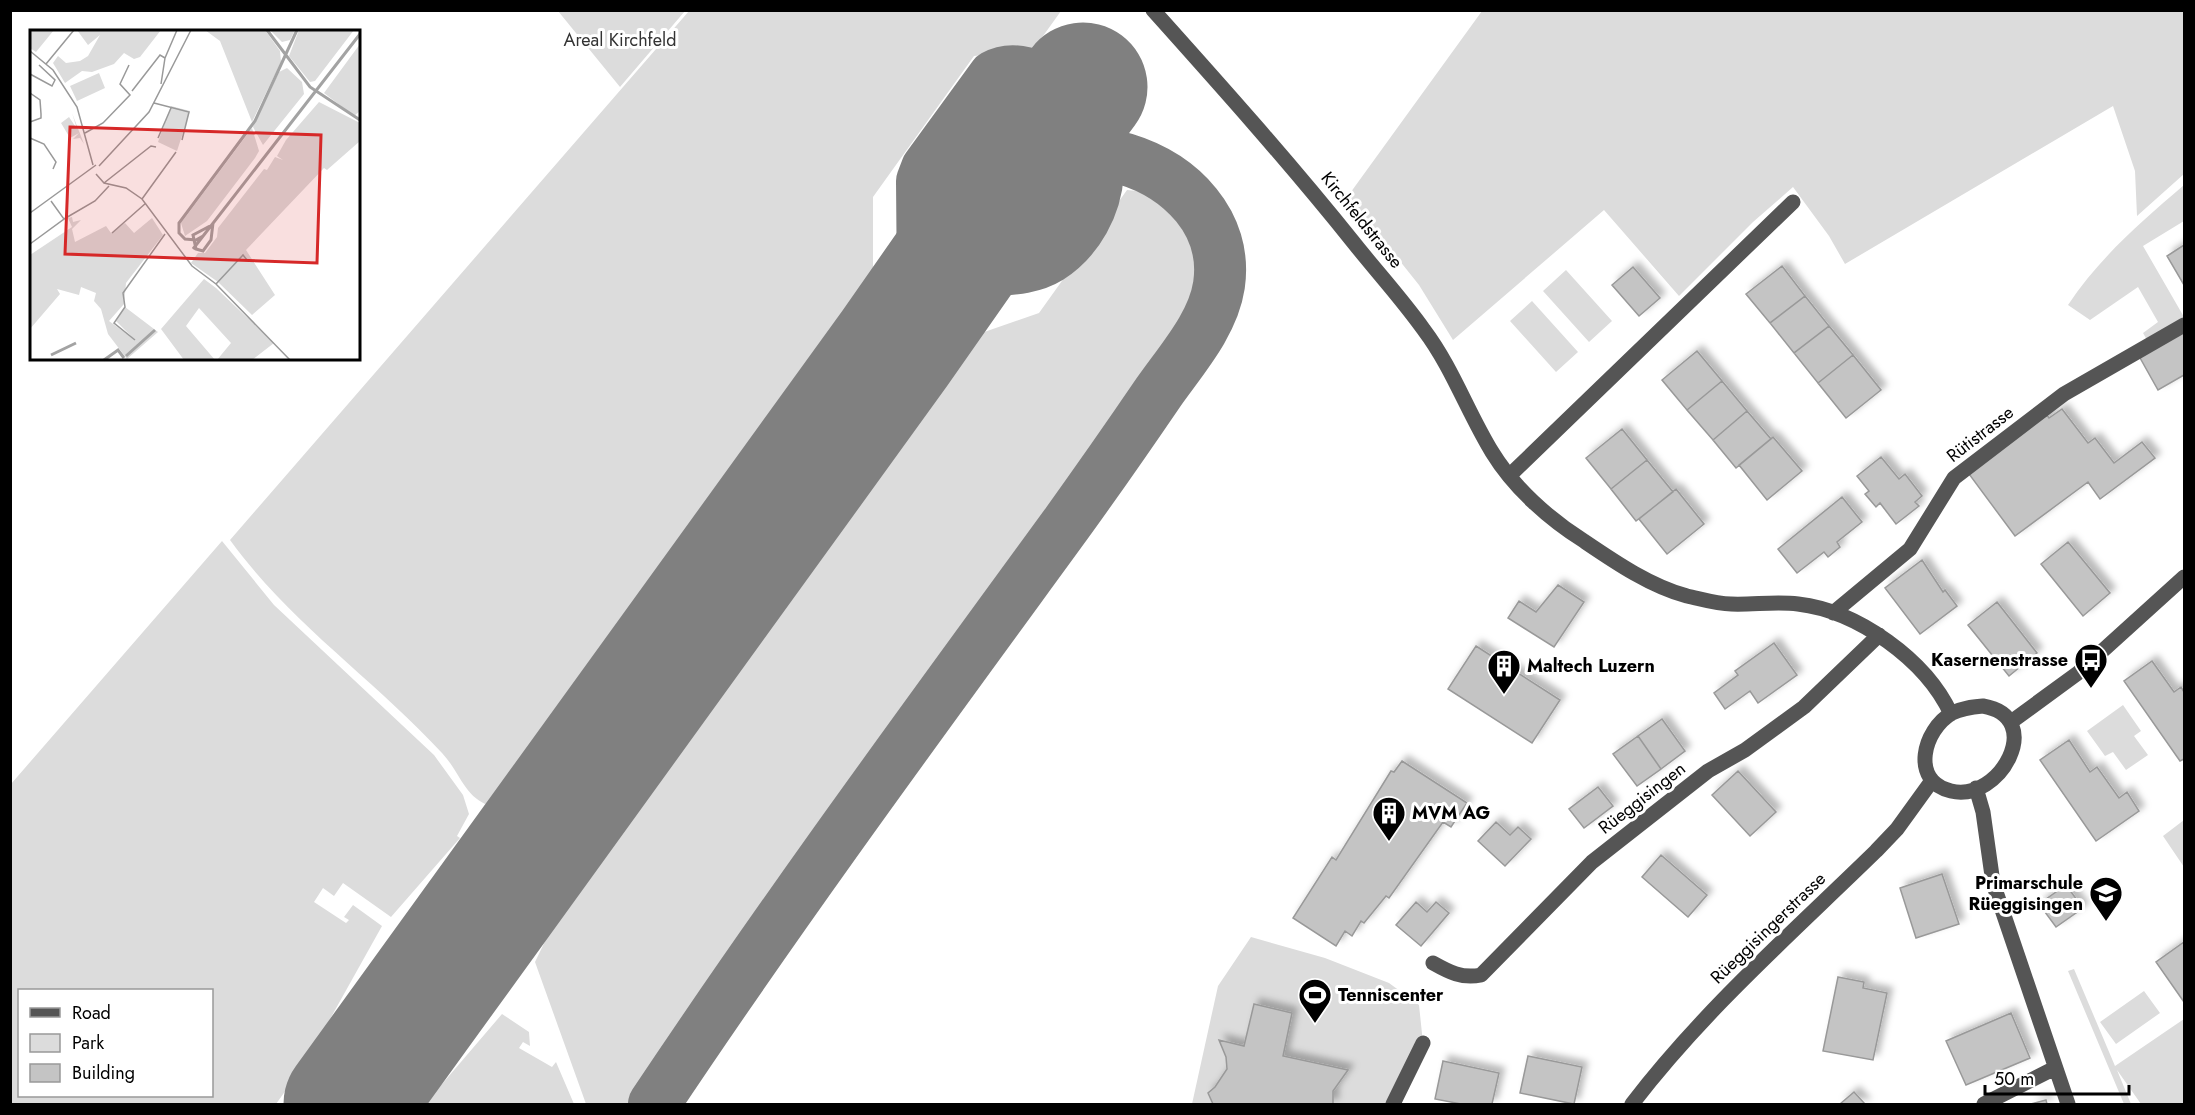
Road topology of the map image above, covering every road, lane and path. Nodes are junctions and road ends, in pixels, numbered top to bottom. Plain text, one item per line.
1 (1153, 10) edge
2 (1793, 202) dead end
3 (2184, 325) edge
4 (1509, 476) junction
5 (2184, 577) edge
6 (1833, 613) junction
7 (1879, 635) junction
8 (1951, 714) junction
9 (2011, 723) junction
10 (1932, 782) junction
11 (1976, 788) junction
12 (1433, 963) dead end
13 (1423, 1043) dead end
14 (2055, 1068) junction
15 (1393, 1104) edge
16 (1632, 1104) edge
17 (1984, 1104) edge
18 (2068, 1104) edge

1 - 4 street, Kirchfeldstrasse
2 - 4 street
3 - 6 street, Rütistrasse
4 - 6 street, Kirchfeldstrasse
5 - 9 street
6 - 7 street, Kirchfeldstrasse
7 - 8 street, Kirchfeldstrasse
7 - 12 street, Rüeggisingen
8 - 9 street
8 - 10 street
9 - 11 street
10 - 11 street
10 - 16 street, Rüeggisingerstrasse
11 - 14 street
13 - 15 street
14 - 17 street
14 - 18 street

